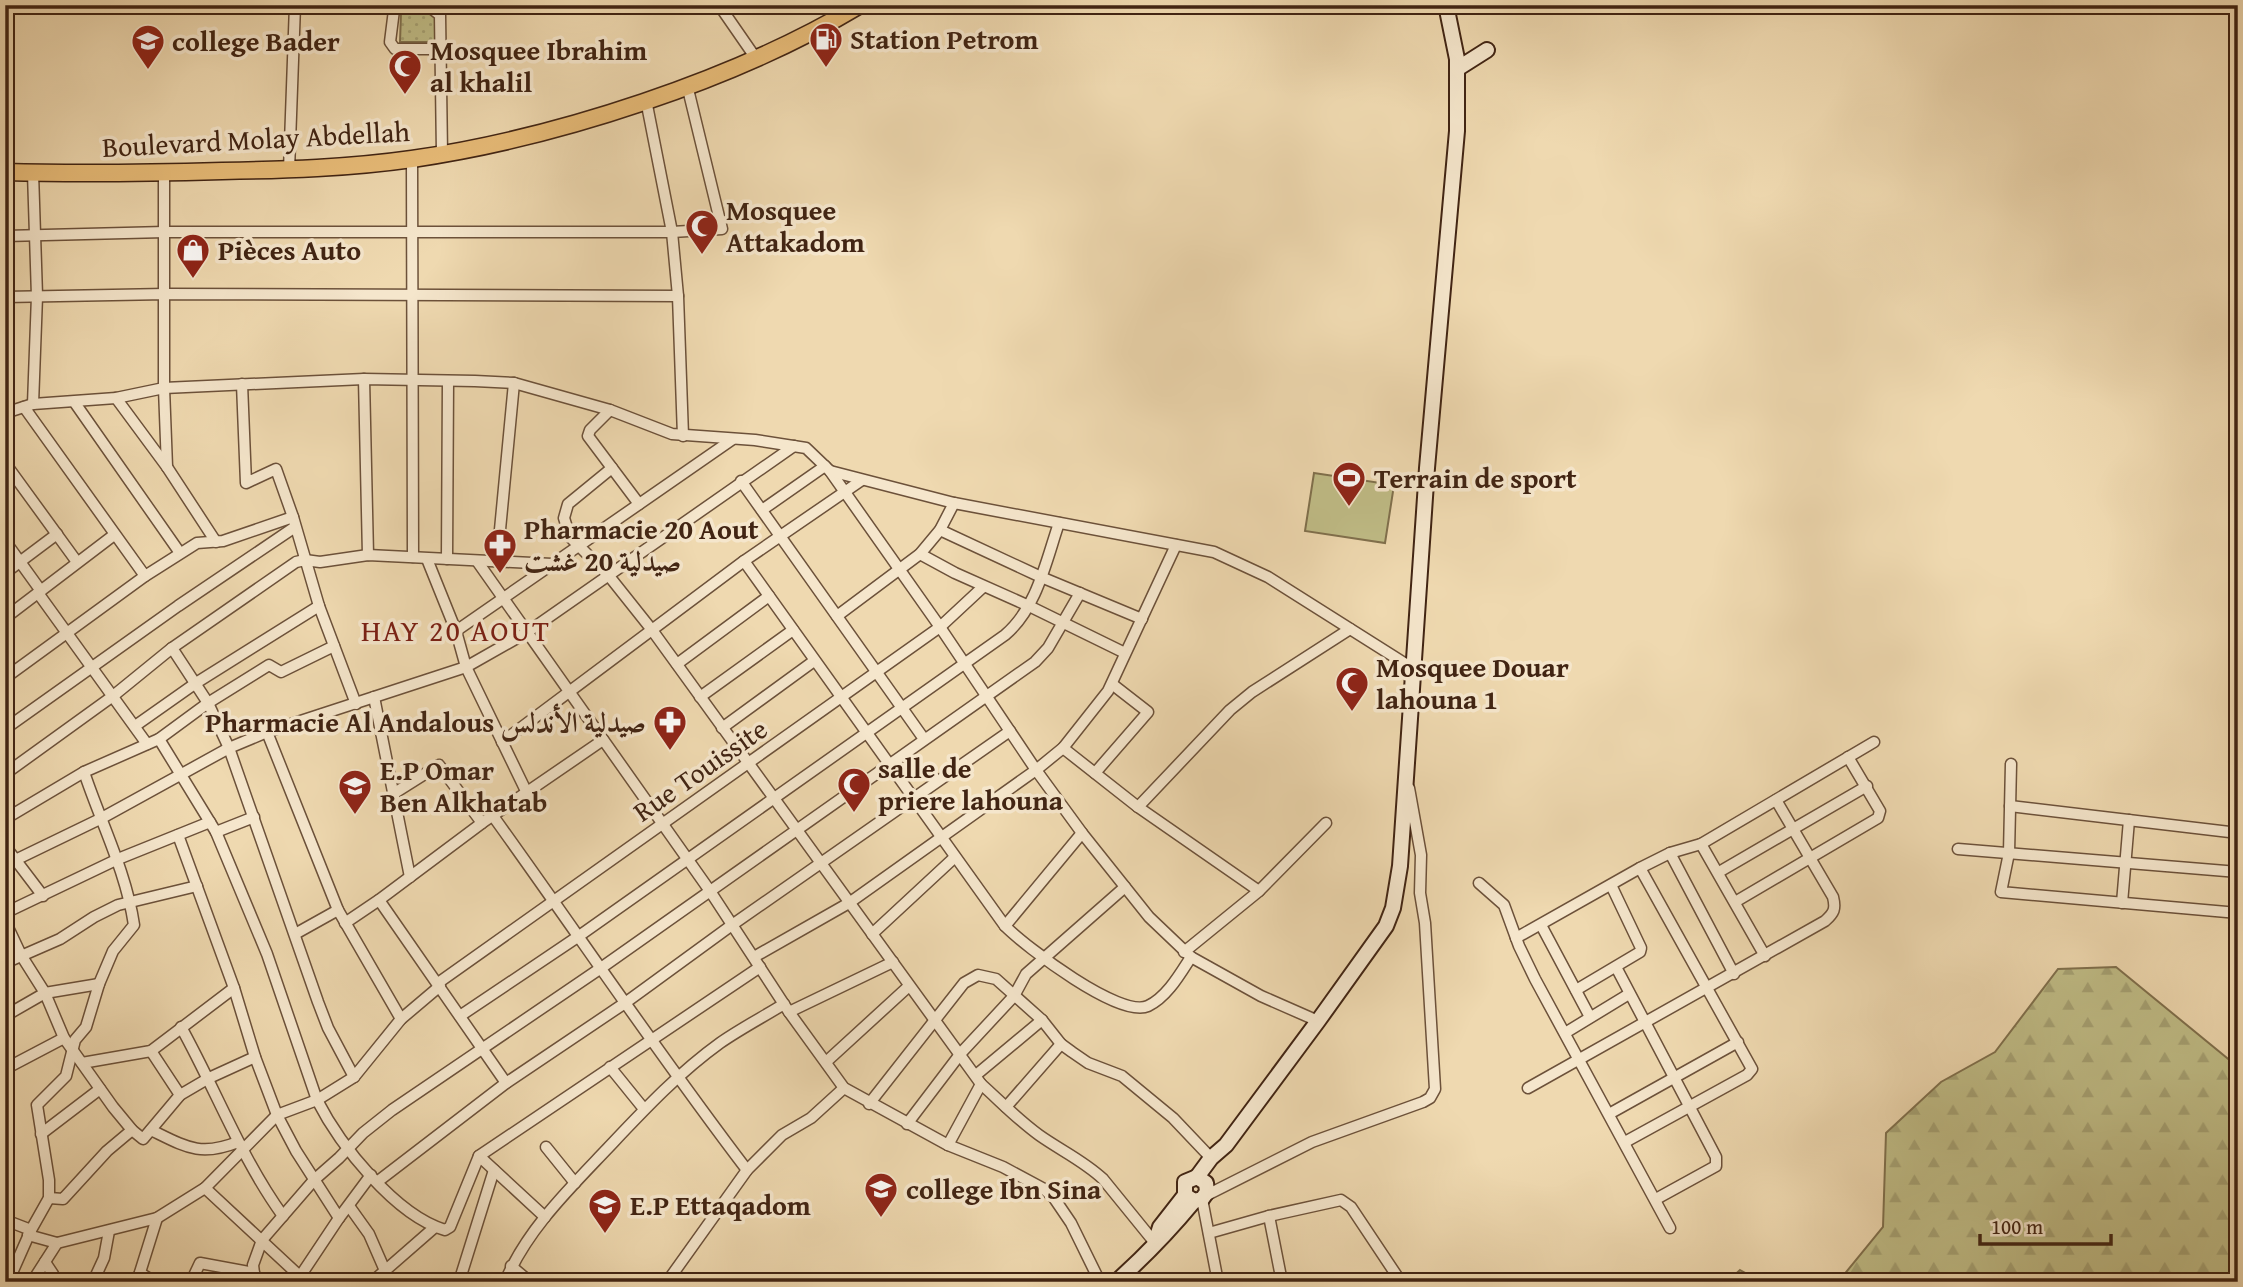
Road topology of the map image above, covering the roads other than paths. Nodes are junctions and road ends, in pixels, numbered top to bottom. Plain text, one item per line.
1 (295, 5) edge
2 (719, 5) edge
3 (860, 5) edge
4 (1446, 5) edge
5 (441, 49) junction
6 (1487, 50) dead end
7 (755, 57) junction
8 (1457, 69) junction
9 (687, 85) junction
10 (646, 100) junction
11 (442, 154) junction
12 (412, 159) junction
13 (289, 170) junction
14 (5, 172) edge
15 (33, 173) junction
16 (164, 173) junction
17 (165, 232) junction
18 (672, 232) junction
19 (411, 233) junction
20 (5, 236) edge
21 (35, 236) junction
22 (166, 294) junction
23 (412, 295) junction
24 (37, 296) junction
25 (678, 296) junction
26 (5, 297) edge
27 (365, 379) junction
28 (412, 379) junction
29 (448, 381) junction
30 (514, 383) junction
31 (242, 384) junction
32 (164, 388) junction
33 (116, 398) junction
34 (75, 403) junction
35 (28, 406) junction
36 (610, 410) junction
37 (5, 413) edge
38 (683, 436) junction
39 (733, 439) junction
40 (794, 446) junction
41 (5, 463) edge
42 (167, 467) junction
43 (612, 468) junction
44 (827, 468) junction
45 (862, 480) junction
46 (741, 481) junction
47 (844, 492) junction
48 (954, 503) junction
49 (639, 504) junction
50 (762, 510) junction
51 (294, 522) junction
52 (1059, 523) junction
53 (940, 530) junction
54 (57, 534) junction
55 (114, 535) junction
56 (780, 536) junction
57 (5, 541) edge
58 (216, 542) junction
59 (1176, 545) junction
60 (578, 546) junction
61 (180, 553) junction
62 (920, 554) junction
63 (368, 555) junction
64 (413, 557) junction
65 (426, 559) junction
66 (447, 559) junction
67 (305, 560) junction
68 (477, 561) junction
69 (497, 561) junction
70 (744, 561) junction
71 (20, 562) junction
72 (77, 562) junction
73 (552, 564) junction
74 (900, 570) junction
75 (5, 573) edge
76 (145, 576) junction
77 (609, 576) junction
78 (1041, 577) junction
79 (983, 587) junction
80 (39, 592) junction
81 (1080, 593) junction
82 (769, 596) junction
83 (502, 600) junction
84 (319, 606) junction
85 (1029, 606) junction
86 (837, 616) junction
87 (5, 618) edge
88 (1142, 619) junction
89 (1063, 624) junction
90 (940, 627) junction
91 (1350, 629) junction
92 (652, 630) junction
93 (456, 631) junction
94 (793, 631) junction
95 (68, 632) junction
96 (526, 634) junction
97 (334, 646) junction
98 (172, 649) junction
99 (1125, 653) junction
100 (814, 661) junction
101 (677, 664) junction
102 (964, 665) junction
103 (92, 666) junction
104 (466, 667) junction
105 (1412, 668) junction
106 (876, 674) junction
107 (5, 678) edge
108 (196, 683) junction
109 (1112, 684) junction
110 (569, 692) junction
111 (113, 696) junction
112 (374, 696) junction
113 (986, 696) junction
114 (700, 697) junction
115 (841, 698) junction
116 (208, 703) junction
117 (356, 704) junction
118 (901, 708) junction
119 (135, 726) junction
120 (722, 728) junction
121 (5, 729) edge
122 (1010, 731) junction
123 (267, 732) junction
124 (867, 732) junction
125 (159, 739) junction
126 (603, 740) junction
127 (923, 740) junction
128 (502, 741) junction
129 (1874, 742) dead end
130 (147, 744) junction
131 (229, 748) junction
132 (1063, 748) junction
133 (1848, 757) junction
134 (750, 762) junction
135 (888, 764) junction
136 (2011, 764) dead end
137 (1406, 769) junction
138 (1036, 770) junction
139 (84, 772) junction
140 (1095, 773) junction
141 (5, 775) edge
142 (180, 775) junction
143 (1867, 786) junction
144 (527, 793) junction
145 (393, 794) junction
146 (775, 798) junction
147 (912, 799) junction
148 (1776, 800) junction
149 (2010, 806) junction
150 (1138, 807) junction
151 (493, 816) junction
152 (254, 817) junction
153 (5, 819) edge
154 (100, 819) junction
155 (2129, 820) junction
156 (210, 822) junction
157 (482, 823) junction
158 (1326, 823) dead end
159 (662, 825) junction
160 (797, 829) junction
161 (1793, 829) junction
162 (216, 832) junction
163 (2238, 833) edge
164 (1082, 834) junction
165 (178, 835) junction
166 (940, 837) junction
167 (1701, 844) junction
168 (5, 846) edge
169 (1958, 849) dead end
170 (1670, 853) junction
171 (2009, 853) junction
172 (955, 857) junction
173 (1811, 858) junction
174 (17, 859) junction
175 (118, 859) junction
176 (687, 860) junction
177 (821, 863) junction
178 (2124, 863) junction
179 (5, 865) edge
180 (1640, 868) junction
181 (1719, 872) junction
182 (2238, 872) edge
183 (410, 877) junction
184 (1479, 883) dead end
185 (1611, 885) junction
186 (197, 886) junction
187 (1125, 887) junction
188 (710, 891) junction
189 (1259, 891) junction
190 (43, 896) junction
191 (379, 900) junction
192 (553, 900) junction
193 (131, 902) junction
194 (1735, 902) junction
195 (2122, 903) junction
196 (849, 904) junction
197 (338, 910) junction
198 (5, 913) edge
199 (2238, 913) edge
200 (5, 921) edge
201 (345, 923) junction
202 (732, 925) junction
203 (1541, 925) junction
204 (1005, 926) junction
205 (295, 934) junction
206 (872, 934) junction
207 (579, 936) junction
208 (1516, 938) junction
209 (21, 955) junction
210 (1187, 955) junction
211 (1765, 956) junction
212 (754, 957) junction
213 (1044, 957) junction
214 (893, 962) junction
215 (5, 963) edge
216 (760, 967) junction
217 (1616, 967) junction
218 (601, 968) junction
219 (1734, 974) junction
220 (99, 984) junction
221 (439, 985) junction
222 (909, 986) junction
223 (233, 988) junction
224 (1707, 988) junction
225 (1576, 990) junction
226 (45, 993) junction
227 (1629, 994) junction
228 (1014, 996) junction
229 (625, 1003) junction
230 (787, 1008) junction
231 (5, 1016) edge
232 (460, 1016) junction
233 (1590, 1017) junction
234 (401, 1019) junction
235 (934, 1019) junction
236 (1042, 1020) junction
237 (1318, 1021) junction
238 (1644, 1023) junction
239 (181, 1027) junction
240 (1565, 1032) junction
241 (64, 1038) junction
242 (652, 1042) junction
243 (1738, 1042) junction
244 (1061, 1044) junction
245 (72, 1049) junction
246 (482, 1049) junction
247 (150, 1051) junction
248 (961, 1053) junction
249 (255, 1057) junction
250 (1579, 1059) junction
251 (826, 1062) junction
252 (82, 1063) junction
253 (610, 1067) junction
254 (5, 1069) edge
255 (354, 1077) junction
256 (209, 1078) junction
257 (677, 1079) junction
258 (978, 1079) junction
259 (1675, 1079) junction
260 (506, 1083) junction
261 (844, 1088) junction
262 (1528, 1088) dead end
263 (100, 1089) junction
264 (180, 1095) junction
265 (317, 1100) junction
266 (869, 1104) junction
267 (1006, 1107) junction
268 (1689, 1107) junction
269 (644, 1109) junction
270 (1609, 1114) junction
271 (277, 1115) junction
272 (907, 1124) junction
273 (151, 1129) junction
274 (132, 1130) junction
275 (41, 1134) junction
276 (1625, 1142) junction
277 (948, 1145) junction
278 (1226, 1145) junction
279 (241, 1146) junction
280 (546, 1147) dead end
281 (348, 1148) junction
282 (479, 1156) junction
283 (1211, 1158) junction
284 (494, 1170) junction
285 (747, 1170) junction
286 (374, 1179) junction
287 (314, 1180) junction
288 (575, 1183) junction
289 (205, 1188) junction
290 (1198, 1192) junction
291 (49, 1198) junction
292 (1656, 1199) junction
293 (348, 1206) junction
294 (283, 1216) junction
295 (1269, 1216) junction
296 (545, 1217) junction
297 (157, 1218) junction
298 (339, 1218) junction
299 (5, 1220) edge
300 (435, 1227) junction
301 (1671, 1228) dead end
302 (109, 1231) junction
303 (30, 1232) junction
304 (1209, 1233) junction
305 (262, 1240) junction
306 (57, 1243) junction
307 (1154, 1243) junction
308 (45, 1262) junction
309 (511, 1266) junction
310 (385, 1271) junction
311 (139, 1278) edge
312 (255, 1278) edge
313 (301, 1280) edge
314 (1217, 1281) edge
315 (8, 1282) edge
316 (32, 1282) edge
317 (55, 1282) edge
318 (93, 1282) edge
319 (155, 1282) edge
320 (191, 1282) edge
321 (372, 1282) edge
322 (390, 1282) edge
323 (459, 1282) edge
324 (505, 1282) edge
325 (530, 1282) edge
326 (667, 1282) edge
327 (1100, 1282) edge
328 (1116, 1282) edge
329 (1282, 1282) edge
330 (1401, 1282) edge

1 - 13 street
2 - 7 street
3 - 7 main road, Boulevard Molay Abdellah
4 - 8 main road
5 - 5 street
5 - 11 street
6 - 8 main road
7 - 9 main road, Boulevard Molay Abdellah
8 - 105 main road
9 - 10 main road, Boulevard Molay Abdellah
9 - 18 street
10 - 11 main road, Boulevard Molay Abdellah
10 - 18 street
11 - 12 main road, Boulevard Molay Abdellah
12 - 13 main road, Boulevard Molay Abdellah
12 - 19 street
13 - 16 main road, Boulevard Molay Abdellah
14 - 15 main road, Boulevard Molay Abdellah
15 - 16 main road, Boulevard Molay Abdellah
15 - 21 street
16 - 17 street
17 - 19 street
17 - 21 street
17 - 22 street
18 - 19 street
18 - 25 street
19 - 23 street
20 - 21 street
21 - 24 street
22 - 23 street
22 - 24 street
22 - 32 street
23 - 25 street
23 - 28 street
24 - 26 street
24 - 35 street
25 - 38 street
27 - 28 street
27 - 31 street
27 - 63 street
28 - 29 street
28 - 64 street
29 - 30 street
29 - 66 street
30 - 36 street
30 - 69 street
31 - 32 street
31 - 51 street
32 - 33 street
32 - 42 street
33 - 34 street
33 - 42 street
34 - 35 street
34 - 61 street
35 - 37 street
35 - 55 street
36 - 38 street
36 - 43 street
38 - 39 street
39 - 40 street
39 - 49 street
40 - 44 street
40 - 46 street
41 - 54 street
42 - 58 street
43 - 49 street
43 - 60 street
44 - 45 street
44 - 47 street
44 - 50 street
45 - 47 street
45 - 48 street
46 - 50 street
46 - 77 street
47 - 56 street
47 - 74 street
48 - 52 street
48 - 53 street
49 - 60 street
50 - 56 street
51 - 58 street
51 - 67 street
51 - 103 street
52 - 59 street
52 - 78 street
53 - 62 street
53 - 78 street
54 - 71 street
54 - 72 street
55 - 72 street
55 - 76 street
56 - 70 street
56 - 86 street
57 - 71 street
58 - 61 street
59 - 88 street
59 - 91 street
60 - 73 street
60 - 77 street
61 - 76 street
62 - 74 street
62 - 79 street
63 - 64 street
63 - 67 street
64 - 65 street
65 - 66 street
65 - 93 street
66 - 68 street
67 - 84 street
67 - 98 street
68 - 69 street
68 - 83 street
69 - 73 street
70 - 82 street
70 - 92 street
71 - 75 street
71 - 80 street
72 - 80 street
73 - 83 street
74 - 86 street
74 - 90 street
76 - 95 street
77 - 92 street
77 - 96 street
78 - 81 street
78 - 85 street
79 - 85 street
79 - 90 street, Rue Touissite
80 - 87 street
80 - 95 street
81 - 88 street
81 - 89 street
82 - 94 street
82 - 101 street
83 - 93 street
83 - 96 street
84 - 97 street
84 - 108 street
85 - 89 street
85 - 102 street
86 - 106 street
88 - 99 street
89 - 99 street
89 - 113 street
90 - 102 street
90 - 106 street, Rue Touissite
91 - 105 street
91 - 150 street
92 - 101 street
92 - 110 street
93 - 104 street
94 - 100 street
94 - 114 street
95 - 103 street
95 - 107 street
96 - 104 street
96 - 110 street
97 - 116 street
97 - 117 street
98 - 108 street
98 - 111 street
99 - 109 street
100 - 115 street
100 - 120 street
101 - 114 street
102 - 113 street
102 - 118 street
103 - 111 street
103 - 121 street
104 - 112 street
104 - 128 street
105 - 137 main road
106 - 115 street, Rue Touissite
106 - 118 street
108 - 116 street
108 - 119 street
109 - 132 street
109 - 140 street
110 - 126 street
110 - 128 street
111 - 119 street
111 - 141 street
112 - 117 street
112 - 145 street
113 - 122 street
113 - 127 street
114 - 120 street
115 - 124 street
115 - 134 street, Rue Touissite
116 - 125 street
116 - 131 street
117 - 123 street
118 - 124 street
118 - 127 street
119 - 130 street
120 - 134 street
122 - 138 street
122 - 147 street
123 - 131 street
123 - 197 street
124 - 135 street
124 - 146 street
125 - 130 street
125 - 142 street
126 - 144 street
126 - 159 street
127 - 135 street
128 - 144 street
129 - 133 street
130 - 139 street
131 - 142 street
131 - 152 street
132 - 138 street
132 - 140 street
133 - 143 street
133 - 148 street
134 - 146 street
134 - 159 street, Rue Touissite
135 - 147 street
135 - 160 street
136 - 149 street
137 - 237 main road
137 - 290 street
138 - 164 street
138 - 166 street
139 - 153 street
139 - 154 street
140 - 150 street
142 - 154 street
142 - 156 street
143 - 161 street
143 - 173 street
144 - 151 street
145 - 157 street
145 - 183 street
146 - 160 street
146 - 176 street
147 - 166 street
147 - 177 street
148 - 161 street
148 - 167 street
149 - 155 street
149 - 171 street
150 - 189 street
151 - 157 street
151 - 192 street
152 - 162 street
152 - 205 street
154 - 174 street
154 - 175 street
155 - 163 street
155 - 178 street
156 - 162 street
156 - 165 street
157 - 183 street
158 - 189 street
159 - 176 street
159 - 192 street, Rue Touissite
160 - 177 street
160 - 188 street
161 - 173 street
161 - 181 street
162 - 265 street
164 - 187 street
164 - 204 street
165 - 175 street
165 - 186 street
166 - 172 street
166 - 196 street
167 - 170 street
167 - 181 street
168 - 174 street
169 - 171 street
170 - 180 street
170 - 219 street
171 - 178 street
171 - 195 street
172 - 204 street
172 - 206 street
173 - 194 street
173 - 211 street
174 - 179 street
174 - 190 street
175 - 190 street
175 - 193 street
176 - 188 street
176 - 207 street
177 - 196 street
177 - 202 street
178 - 182 street
178 - 195 street
180 - 185 street
180 - 224 street
181 - 194 street
183 - 191 street
184 - 208 street
185 - 203 street
185 - 217 street
186 - 193 street
186 - 223 street
187 - 210 street
187 - 213 street
188 - 202 street
188 - 218 street
189 - 210 street
190 - 198 street
191 - 201 street
191 - 221 street
192 - 207 street
192 - 221 street, Rue Touissite
193 - 209 street
193 - 220 street
194 - 211 street
195 - 199 street
196 - 206 street
196 - 212 street
197 - 201 street
197 - 205 street
200 - 209 street
201 - 234 street
202 - 212 street
202 - 229 street
203 - 208 street
203 - 225 street
204 - 213 street
205 - 255 street
206 - 214 street
207 - 218 street
207 - 232 street
208 - 240 street
209 - 215 street
209 - 226 street
210 - 213 street
210 - 237 street
211 - 219 street
212 - 216 street
213 - 228 street
214 - 222 street
214 - 230 street
216 - 230 street
216 - 242 street
217 - 225 street
217 - 227 street
218 - 229 street
218 - 246 street
219 - 224 street
220 - 226 street
220 - 245 street
221 - 232 street
221 - 234 street, Rue Touissite
222 - 235 street
222 - 251 street
223 - 239 street
223 - 249 street
224 - 238 street
224 - 243 street
225 - 233 street
226 - 231 street
226 - 241 street
227 - 233 street
227 - 238 street
228 - 235 street
228 - 236 street
228 - 248 street
229 - 242 street
229 - 260 street
230 - 251 street
230 - 257 street
232 - 246 street
233 - 240 street
234 - 255 street, Rue Touissite
235 - 248 street
235 - 266 street
236 - 244 street
236 - 258 street
237 - 278 main road
238 - 250 street
238 - 259 street
239 - 247 street
239 - 256 street
240 - 250 street
241 - 245 street
241 - 254 street
242 - 253 street
242 - 257 street
243 - 259 street
243 - 268 street
244 - 267 street
244 - 283 street
245 - 252 street
245 - 275 street
246 - 260 street
246 - 281 street
247 - 252 street
247 - 264 street
248 - 258 street
248 - 272 street
249 - 256 street
249 - 271 street
250 - 262 street
250 - 270 street
251 - 261 street
252 - 263 street
253 - 269 street
253 - 282 street
255 - 265 street, Rue Touissite
256 - 264 street
256 - 279 street
257 - 269 street
257 - 285 street
258 - 267 street
258 - 277 street
259 - 268 street
259 - 270 street
260 - 286 street
261 - 266 street
261 - 285 street
263 - 274 street
263 - 275 street
264 - 273 street
265 - 271 street, Rue Touissite
265 - 281 street
266 - 272 street
267 - 307 street
268 - 276 street
268 - 292 street
269 - 288 street
270 - 276 street
271 - 279 street
271 - 287 street
272 - 277 street
273 - 274 street
273 - 279 street
274 - 291 street
275 - 291 street
276 - 292 street
277 - 327 street
278 - 283 main road
278 - 290 main road
279 - 289 street
279 - 294 street
280 - 288 street
281 - 286 street
281 - 287 street
282 - 284 street
282 - 300 street
283 - 290 main road
284 - 296 street
284 - 323 street
285 - 326 street
286 - 293 street
286 - 300 street
287 - 294 street
287 - 298 street
288 - 296 street
289 - 297 street
289 - 305 street
290 - 304 street
290 - 307 main road
291 - 303 street
292 - 301 street
293 - 298 street
293 - 310 street
294 - 305 street
295 - 304 street
295 - 329 street
295 - 330 street
296 - 309 street
297 - 302 street
297 - 311 street
298 - 313 street
299 - 303 street
300 - 310 street
302 - 306 street
302 - 318 street
303 - 306 street
303 - 315 street
304 - 314 street
305 - 312 street
305 - 313 street
306 - 308 street
307 - 328 main road
308 - 316 street
308 - 317 street
309 - 324 street
309 - 325 street
310 - 321 street
310 - 322 street
311 - 319 street
312 - 320 street

